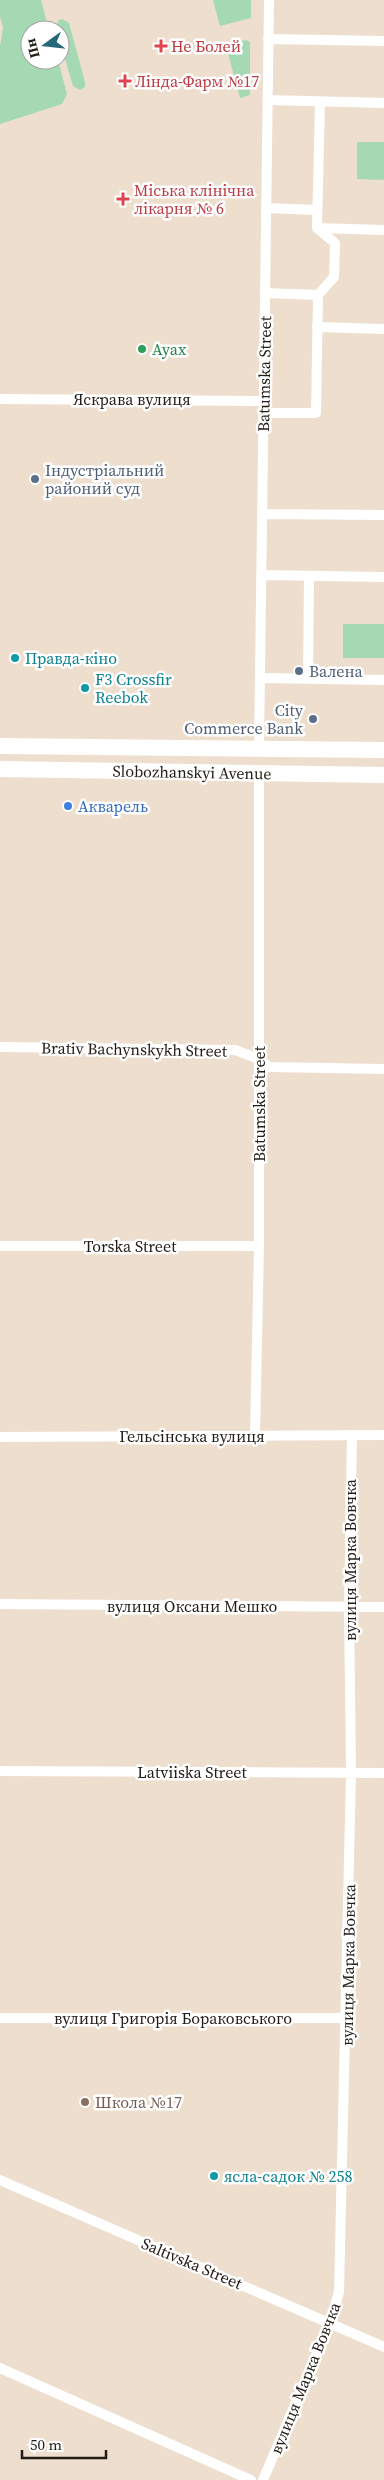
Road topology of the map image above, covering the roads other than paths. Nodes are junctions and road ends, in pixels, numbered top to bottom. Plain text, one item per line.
1 (269, 0) edge
2 (268, 39) junction
3 (384, 41) edge
4 (268, 100) junction
5 (320, 102) junction
6 (384, 103) edge
7 (266, 208) junction
8 (317, 210) junction
9 (317, 228) junction
10 (384, 230) edge
11 (265, 293) junction
12 (318, 296) junction
13 (317, 327) junction
14 (384, 329) edge
15 (0, 399) edge
16 (264, 401) junction
17 (264, 413) junction
18 (262, 514) junction
19 (384, 515) edge
20 (262, 574) junction
21 (310, 576) junction
22 (384, 577) edge
23 (260, 678) junction
24 (308, 679) junction
25 (384, 680) edge
26 (0, 746) edge
27 (259, 748) junction
28 (384, 750) edge
29 (0, 769) edge
30 (259, 773) junction
31 (384, 775) edge
32 (0, 1047) edge
33 (259, 1059) junction
34 (384, 1069) edge
35 (0, 1246) edge
36 (259, 1246) junction
37 (352, 1434) junction
38 (255, 1435) junction
39 (384, 1435) edge
40 (0, 1437) edge
41 (0, 1604) edge
42 (349, 1607) junction
43 (384, 1607) edge
44 (0, 1771) edge
45 (351, 1773) junction
46 (384, 1773) edge
47 (0, 2018) edge
48 (347, 2018) junction
49 (0, 2180) edge
50 (330, 2323) junction
51 (384, 2348) edge
52 (0, 2368) edge
53 (250, 2480) edge
54 (262, 2480) edge

1 - 2 street, Batumska Street
2 - 3 street
2 - 4 street, Batumska Street
4 - 5 street
4 - 7 street, Batumska Street
5 - 6 street
5 - 8 street
7 - 8 street
7 - 11 street, Batumska Street
8 - 9 street
9 - 10 street
9 - 12 street
11 - 12 street
11 - 16 street, Batumska Street
12 - 13 street
13 - 14 street
13 - 17 street
15 - 16 street, Яскрава вулиця
16 - 17 street, Batumska Street
17 - 18 street, Batumska Street
18 - 19 street
18 - 20 street, Batumska Street
20 - 21 street
20 - 23 street, Batumska Street
21 - 22 street
21 - 24 street
23 - 24 street
23 - 27 street, Batumska Street
24 - 25 street
26 - 27 main road, Slobozhanskyi Avenue
27 - 28 main road, Slobozhanskyi Avenue
29 - 30 main road, Slobozhanskyi Avenue
30 - 31 main road, Slobozhanskyi Avenue
30 - 33 street, Batumska Street
32 - 33 street, Brativ Bachynskykh Street
33 - 34 street, Brativ Bachynskykh Street
33 - 36 street, Batumska Street
35 - 36 street, Torska Street
36 - 38 street, Batumska Street
37 - 38 street, Гельсінська вулиця
37 - 39 street, Гельсінська вулиця
37 - 42 street, вулиця Марка Вовчка
38 - 40 street, Гельсінська вулиця
41 - 42 street, вулиця Оксани Мешко
42 - 43 street, вулиця Оксани Мешко
42 - 45 street, вулиця Марка Вовчка
44 - 45 street, Latviiska Street
45 - 46 street, Latviiska Street
45 - 48 street, вулиця Марка Вовчка
47 - 48 street, вулиця Григорія Бораковського
48 - 50 street, вулиця Марка Вовчка
49 - 50 street, Saltivska Street
50 - 51 street, Saltivska Street
50 - 54 street, вулиця Марка Вовчка
52 - 53 street

